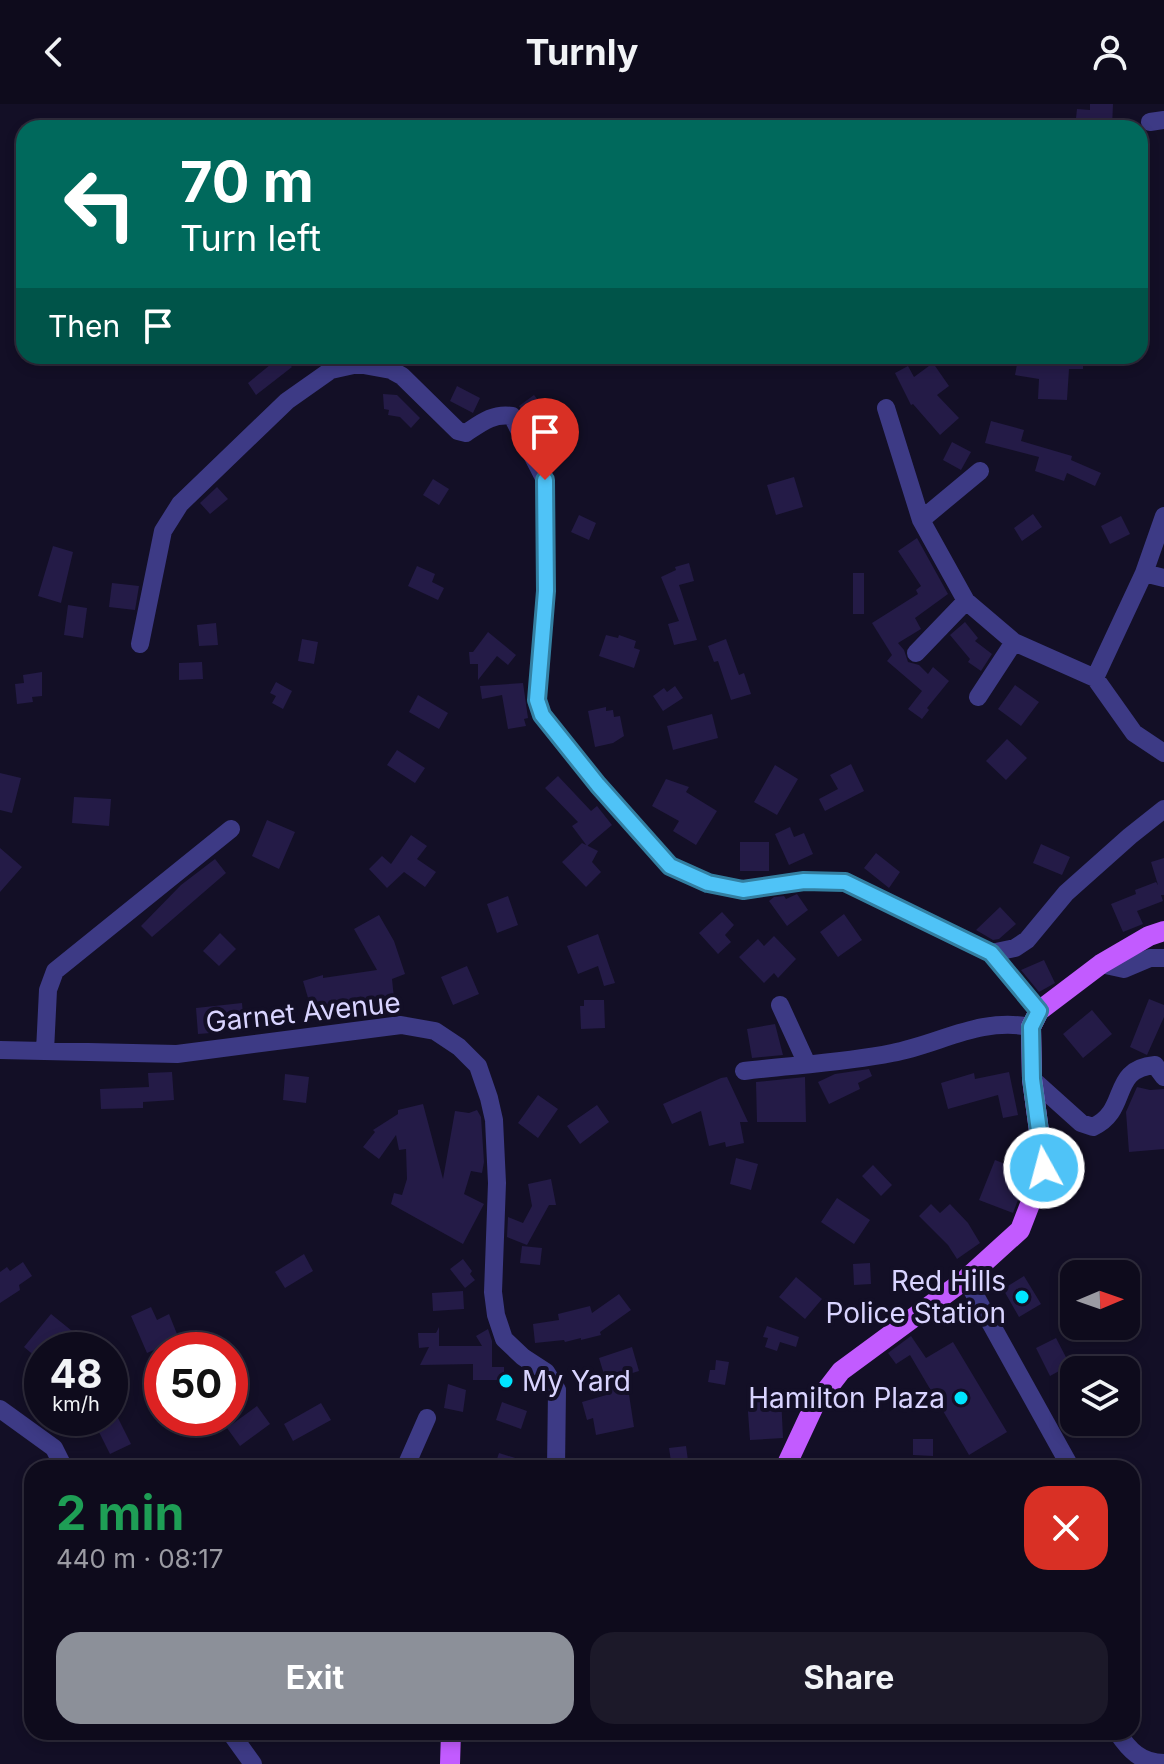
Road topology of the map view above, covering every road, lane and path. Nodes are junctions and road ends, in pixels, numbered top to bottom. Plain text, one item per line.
1 (886, 408) dead end
2 (980, 471) dead end
3 (1164, 516) edge
4 (921, 520) junction
5 (1144, 573) junction
6 (1164, 578) edge
7 (966, 601) junction
8 (1014, 642) junction
9 (140, 644) dead end
10 (916, 653) dead end
11 (1095, 678) junction
12 (978, 697) dead end
13 (1164, 753) edge
14 (1164, 809) edge
15 (231, 829) dead end
16 (1164, 931) edge
17 (991, 953) junction
18 (1164, 958) edge
19 (1101, 964) junction
20 (780, 1005) dead end
21 (1035, 1019) junction
22 (0, 1050) edge
23 (45, 1051) junction
24 (807, 1064) junction
25 (744, 1071) dead end
26 (1164, 1077) edge
27 (1032, 1079) junction
28 (966, 1279) junction
29 (0, 1409) edge
30 (427, 1418) dead end
31 (60, 1460) edge
32 (409, 1460) edge
33 (556, 1460) edge
34 (789, 1460) edge
35 (1068, 1460) edge
36 (236, 1740) edge
37 (252, 1740) edge
38 (451, 1740) edge
39 (1122, 1740) edge
40 (1164, 1763) edge
41 (253, 1764) edge
42 (260, 1764) edge
43 (450, 1764) edge

1 - 4 street
2 - 4 street
3 - 5 street
4 - 7 street
5 - 6 street
5 - 11 street
7 - 8 street
7 - 10 street
8 - 11 street
8 - 12 street
9 - 17 street
11 - 13 street
14 - 17 street
15 - 23 street
16 - 19 main road
17 - 21 street
18 - 19 street
19 - 21 main road
20 - 24 street
21 - 24 street
21 - 27 main road
22 - 23 street, Garnet Avenue
23 - 33 street, Garnet Avenue
24 - 25 street
26 - 27 street
27 - 28 main road
28 - 34 main road
28 - 35 street
29 - 31 street
30 - 32 street
36 - 41 street
37 - 42 street
38 - 43 main road
39 - 40 street

